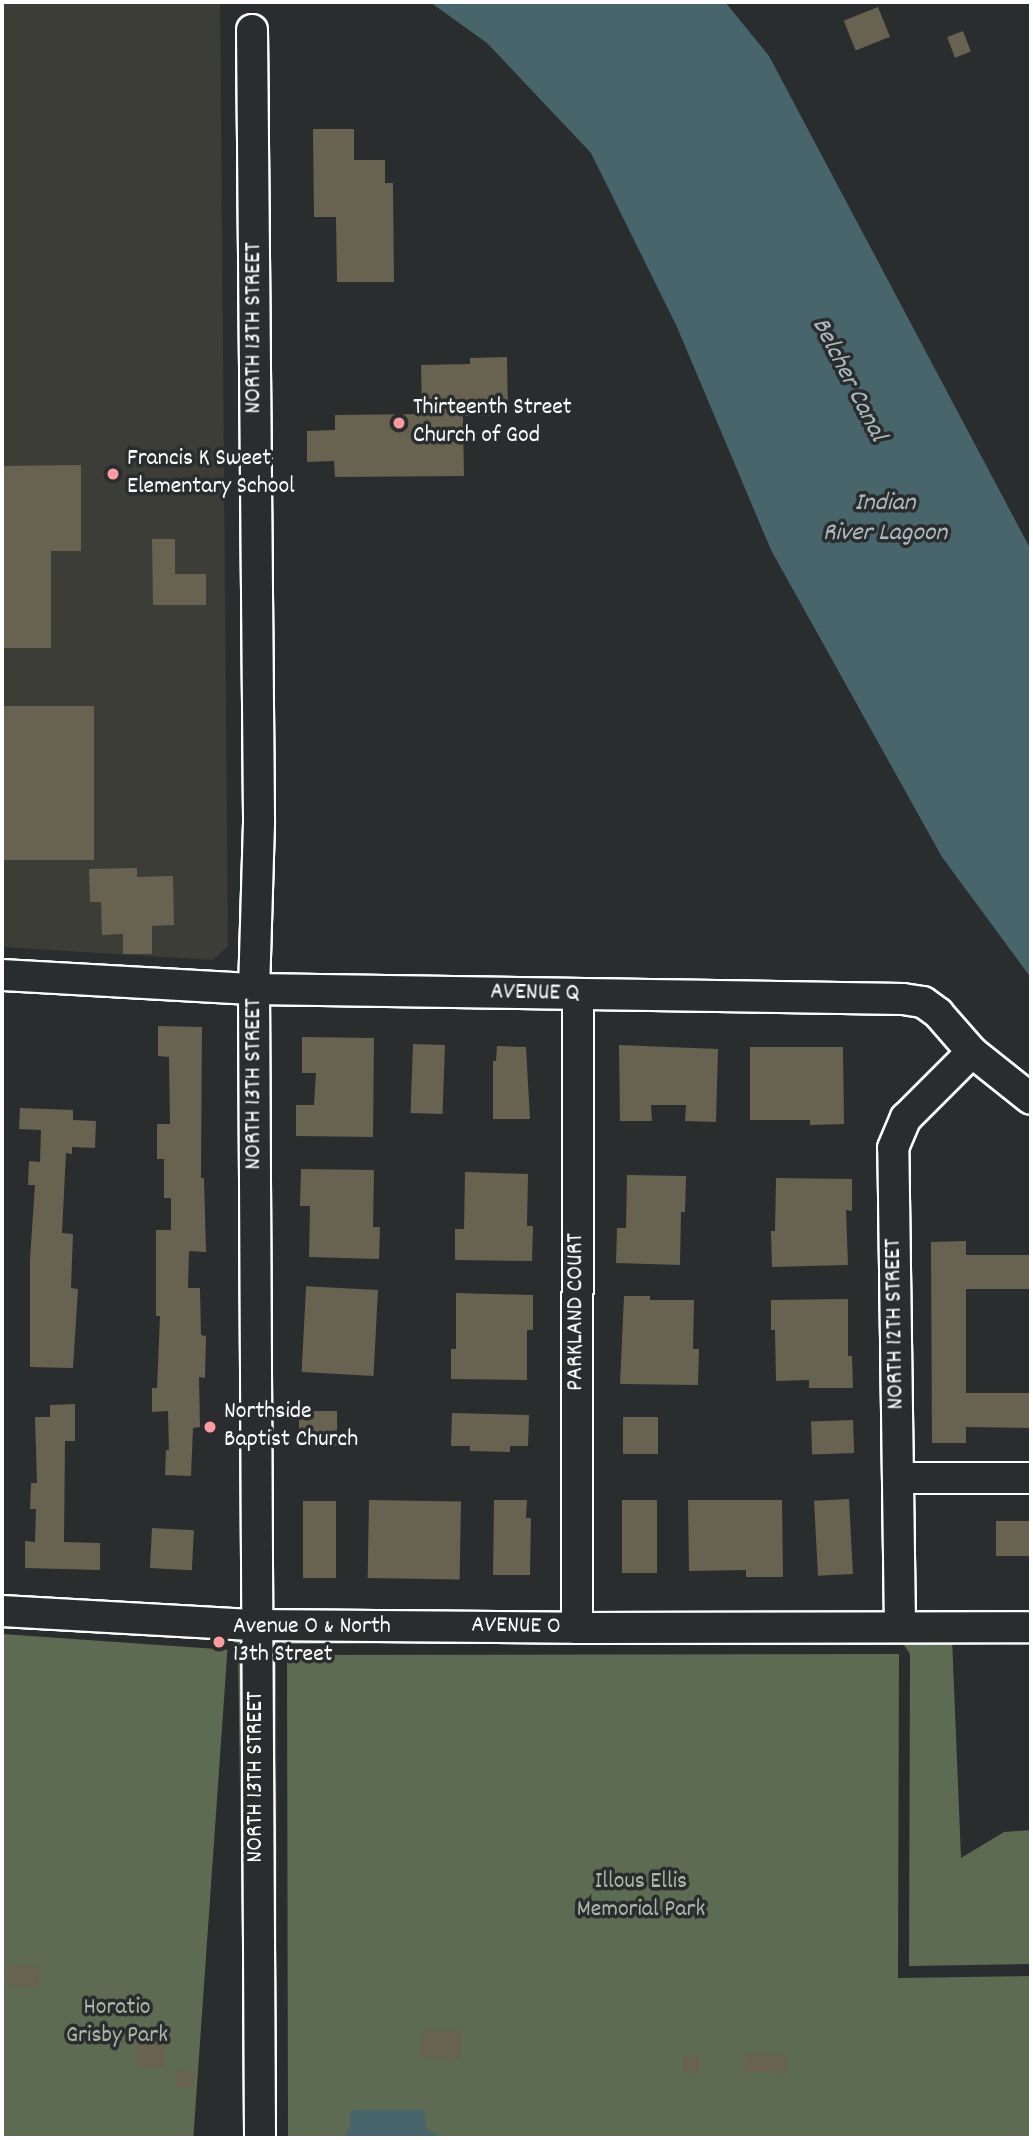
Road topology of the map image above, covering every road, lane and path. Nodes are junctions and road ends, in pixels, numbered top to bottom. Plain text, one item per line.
1 (252, 30) dead end
2 (2, 975) edge
3 (254, 989) junction
4 (578, 995) junction
5 (972, 1052) junction
6 (1031, 1100) edge
7 (898, 1478) junction
8 (1031, 1478) edge
9 (2, 1611) edge
10 (256, 1625) junction
11 (900, 1626) junction
12 (1031, 1627) edge
13 (577, 1628) junction
14 (260, 2138) edge

1 - 3 street, NORTH 13TH STREET
2 - 3 street, AVENUE Q
3 - 4 street, AVENUE Q
3 - 10 street, NORTH 13TH STREET
4 - 5 street, AVENUE Q
4 - 13 street, PARKLAND COURT
5 - 6 street, AVENUE Q
5 - 7 street, NORTH 12TH STREET
7 - 8 street
7 - 11 street, NORTH 12TH STREET
9 - 10 street, AVENUE O
10 - 13 street, AVENUE O
10 - 14 street, NORTH 13TH STREET
11 - 12 street, AVENUE O
11 - 13 street, AVENUE O

